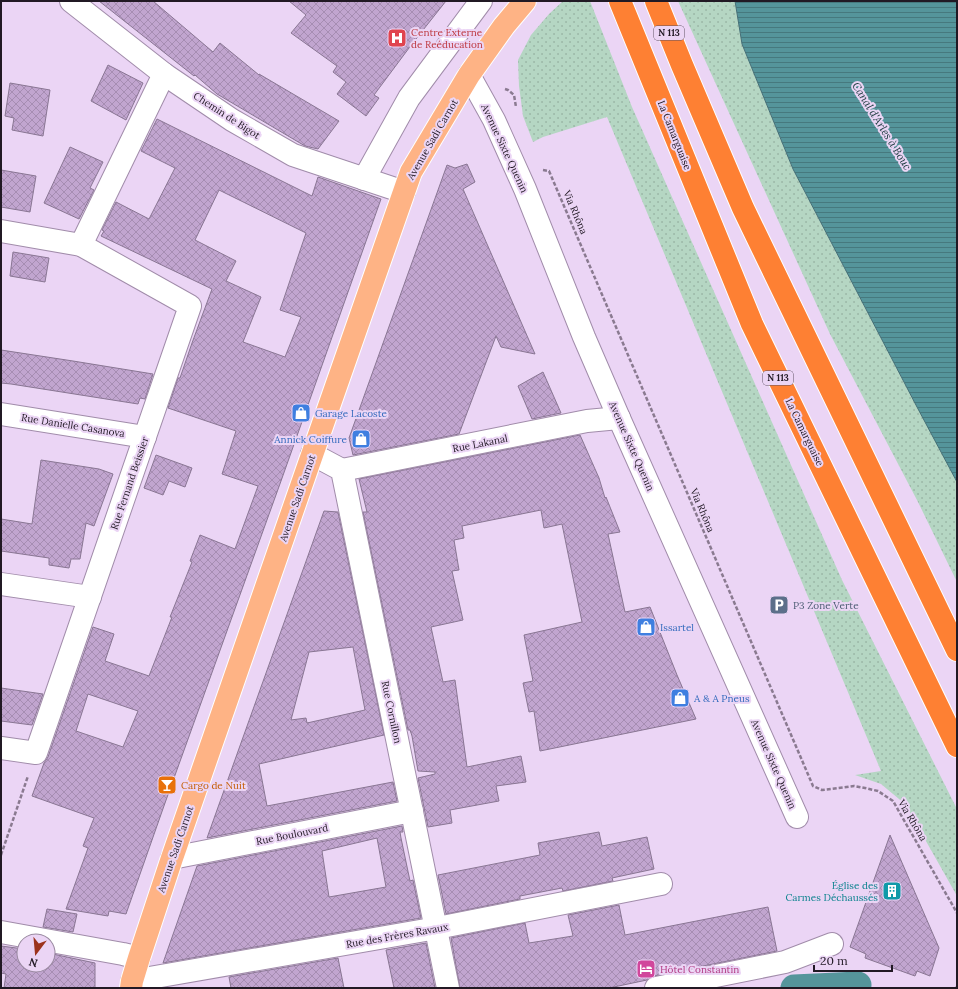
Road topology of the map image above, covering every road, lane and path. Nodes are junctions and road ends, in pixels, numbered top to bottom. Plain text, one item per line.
1 (71, 1) edge
2 (481, 1) edge
3 (526, 1) edge
4 (620, 1) edge
5 (656, 1) edge
6 (164, 74) junction
7 (469, 75) junction
8 (516, 112) dead end
9 (538, 168) dead end
10 (364, 179) junction
11 (404, 192) junction
12 (1, 231) edge
13 (82, 245) junction
14 (1, 414) edge
15 (619, 418) junction
16 (145, 437) junction
17 (312, 454) junction
18 (342, 470) junction
19 (1, 584) edge
20 (90, 597) junction
21 (957, 650) edge
22 (957, 746) edge
23 (1, 748) edge
24 (36, 753) junction
25 (412, 811) junction
26 (797, 817) dead end
27 (1, 855) edge
28 (172, 858) junction
29 (660, 884) dead end
30 (957, 913) edge
31 (437, 928) junction
32 (1, 932) edge
33 (832, 944) dead end
34 (138, 958) junction
35 (132, 984) edge
36 (448, 988) edge
37 (656, 988) edge

1 - 6 street, Chemin de Bigot
2 - 10 street
3 - 7 main road, Avenue Sadi Carnot
4 - 22 highway, La Camarguaise / N 113
5 - 21 highway, N 113
6 - 10 street, Chemin de Bigot
6 - 13 street
7 - 8 path
7 - 11 main road, Avenue Sadi Carnot
7 - 15 street, Avenue Sixte Quenin
9 - 30 path, Via Rhôna
10 - 11 street, Chemin de Bigot
11 - 17 main road, Avenue Sadi Carnot
12 - 13 street, Rue Fernand Beissier
13 - 16 street, Rue Fernand Beissier
14 - 16 street, Rue Danielle Casanova
15 - 18 street, Rue Lakanal
15 - 26 street, Avenue Sixte Quenin
16 - 20 street, Rue Fernand Beissier
17 - 18 street
17 - 28 main road, Avenue Sadi Carnot
18 - 25 street, Rue Cornillon
19 - 20 street
20 - 24 street, Rue Fernand Beissier
23 - 24 street
24 - 27 path
25 - 28 street, Rue Boulouvard
25 - 31 street, Rue Cornillon
28 - 34 main road, Avenue Sadi Carnot
29 - 31 street, Rue des Frères Ravaux
31 - 35 street, Rue des Frères Ravaux
31 - 36 street, Rue Cornillon
32 - 34 street
33 - 37 street
34 - 35 main road, Avenue Sadi Carnot

